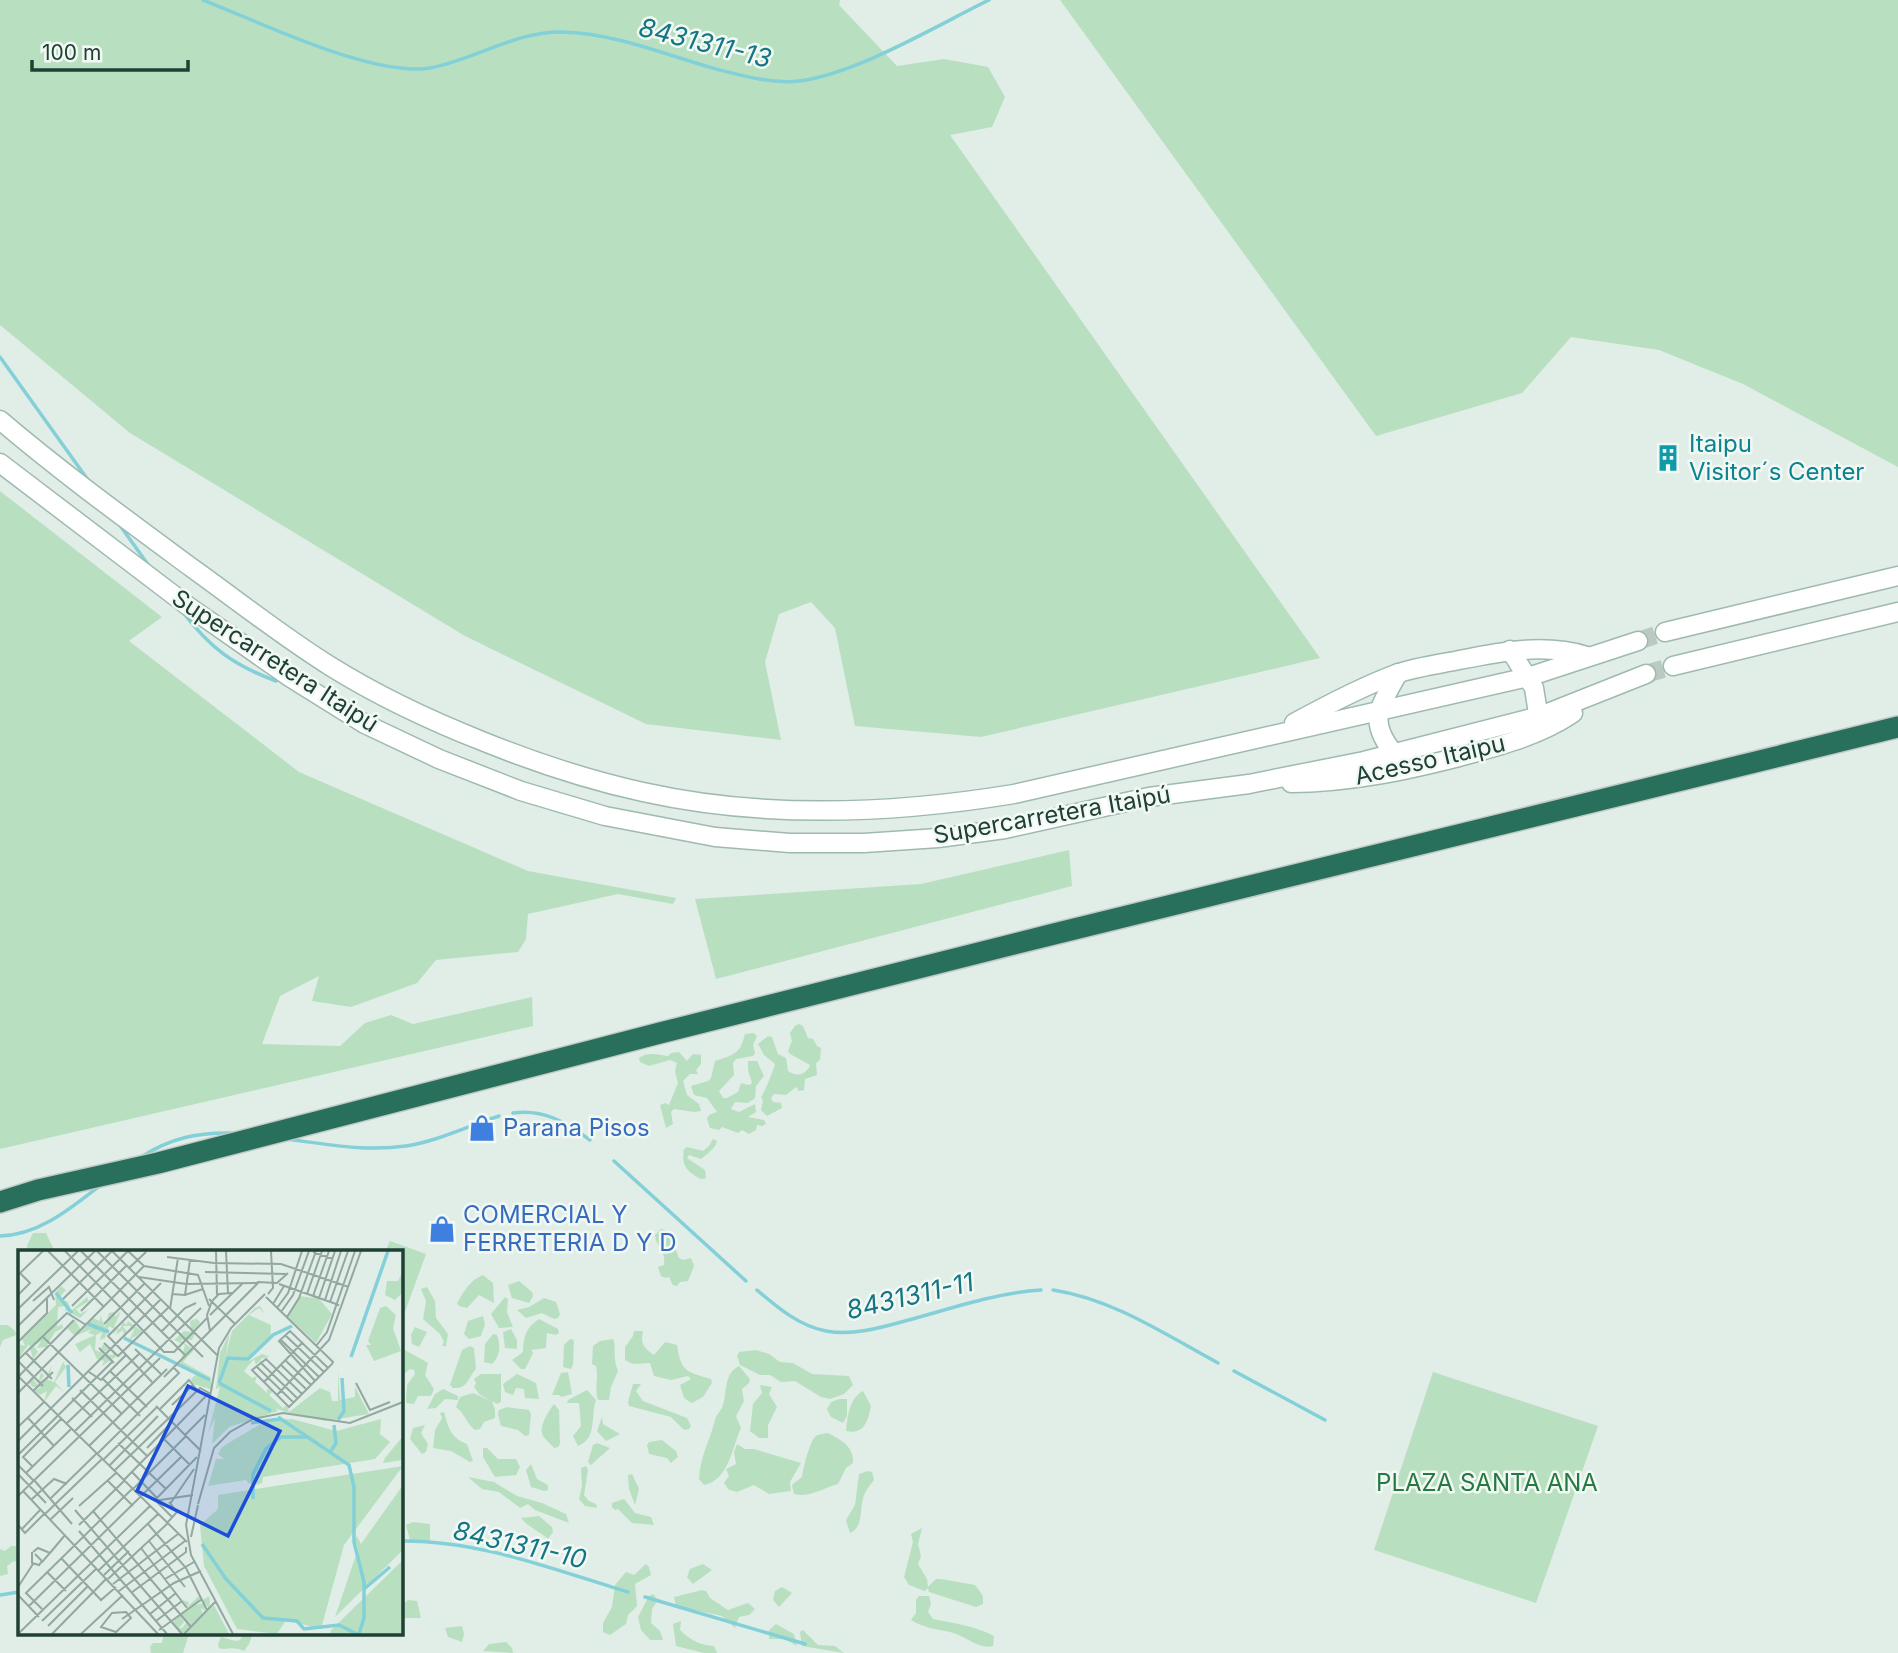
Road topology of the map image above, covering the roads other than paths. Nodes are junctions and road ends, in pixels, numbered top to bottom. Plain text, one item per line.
1 (0, 420) edge
2 (0, 463) edge
3 (1898, 576) edge
4 (1898, 612) edge
5 (1665, 632) tunnel mouth
6 (1638, 641) tunnel mouth
7 (1510, 650) junction
8 (1587, 656) junction
9 (1673, 666) tunnel mouth
10 (1398, 673) junction
11 (1646, 674) tunnel mouth
12 (1528, 677) junction
13 (1378, 712) junction
14 (1540, 724) junction
15 (1898, 727) edge
16 (1276, 733) junction
17 (1393, 753) junction
18 (1416, 768) junction
19 (1249, 784) junction
20 (0, 1202) edge

1 - 16 street, Supercarretera Itaipú
2 - 19 street, Supercarretera Itaipú
3 - 5 street
4 - 9 street
6 - 8 street, Supercarretera Itaipú
7 - 8 street
7 - 10 street
7 - 12 street
8 - 12 street, Supercarretera Itaipú
10 - 13 street
10 - 16 street
11 - 14 street, Acesso Itaipu
12 - 13 street, Supercarretera Itaipú
12 - 14 street
13 - 16 street, Supercarretera Itaipú
13 - 17 street
14 - 17 street, Supercarretera Itaipú
14 - 18 street, Acesso Itaipu
15 - 20 highway
17 - 18 street
17 - 19 street, Supercarretera Itaipú
18 - 19 street, Acesso Itaipu

